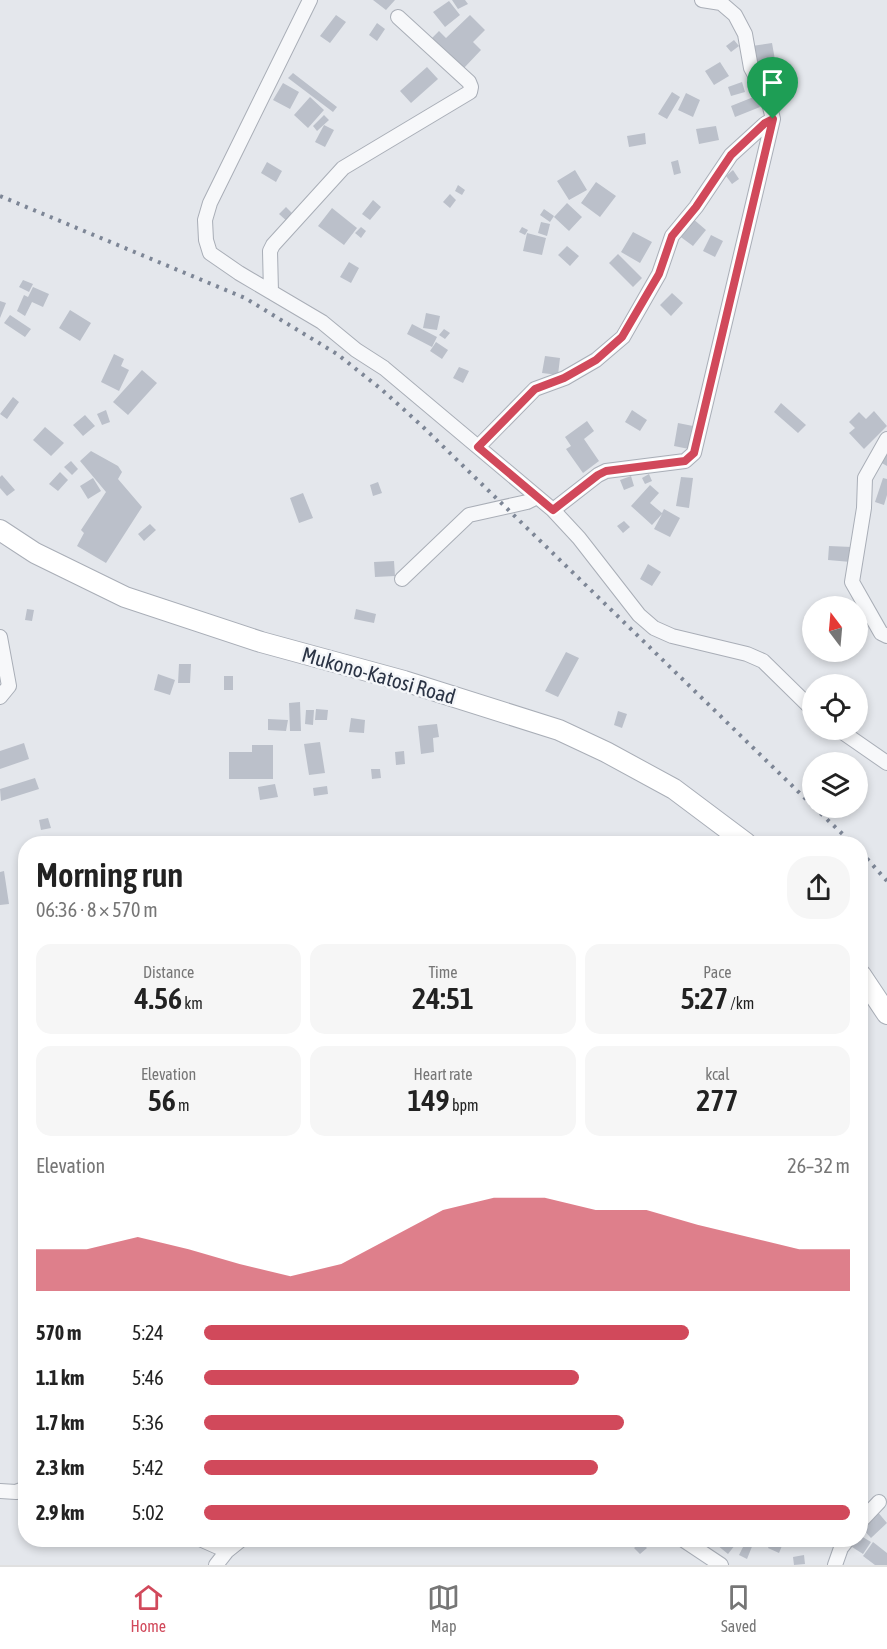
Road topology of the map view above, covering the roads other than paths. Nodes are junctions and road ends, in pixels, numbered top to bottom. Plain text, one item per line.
1 (310, 0) edge
2 (702, 0) edge
3 (398, 17) dead end
4 (773, 119) junction
5 (271, 292) junction
6 (887, 439) edge
7 (478, 447) junction
8 (537, 497) junction
9 (553, 510) junction
10 (0, 530) edge
11 (402, 579) dead end
12 (887, 636) edge
13 (0, 637) edge
14 (0, 697) edge
15 (802, 699) edge
16 (854, 740) edge
17 (887, 763) edge
18 (737, 836) edge
19 (868, 986) edge
20 (887, 1014) edge
21 (0, 1491) edge
22 (18, 1491) edge
23 (879, 1502) dead end
24 (868, 1514) edge
25 (218, 1547) edge
26 (232, 1547) edge
27 (694, 1547) edge
28 (842, 1547) edge
29 (227, 1551) junction
30 (216, 1565) edge
31 (721, 1565) edge
32 (835, 1565) edge

1 - 5 street
2 - 4 street
3 - 5 street
4 - 7 street
4 - 9 street
5 - 7 street
6 - 12 street
7 - 8 street
8 - 9 street
8 - 11 street
9 - 15 street
10 - 18 main road, Mukono-Katosi Road
13 - 14 street
16 - 17 street
19 - 20 main road
21 - 22 street
23 - 24 street
25 - 29 street
26 - 29 street
27 - 31 street
28 - 32 street
29 - 30 street

